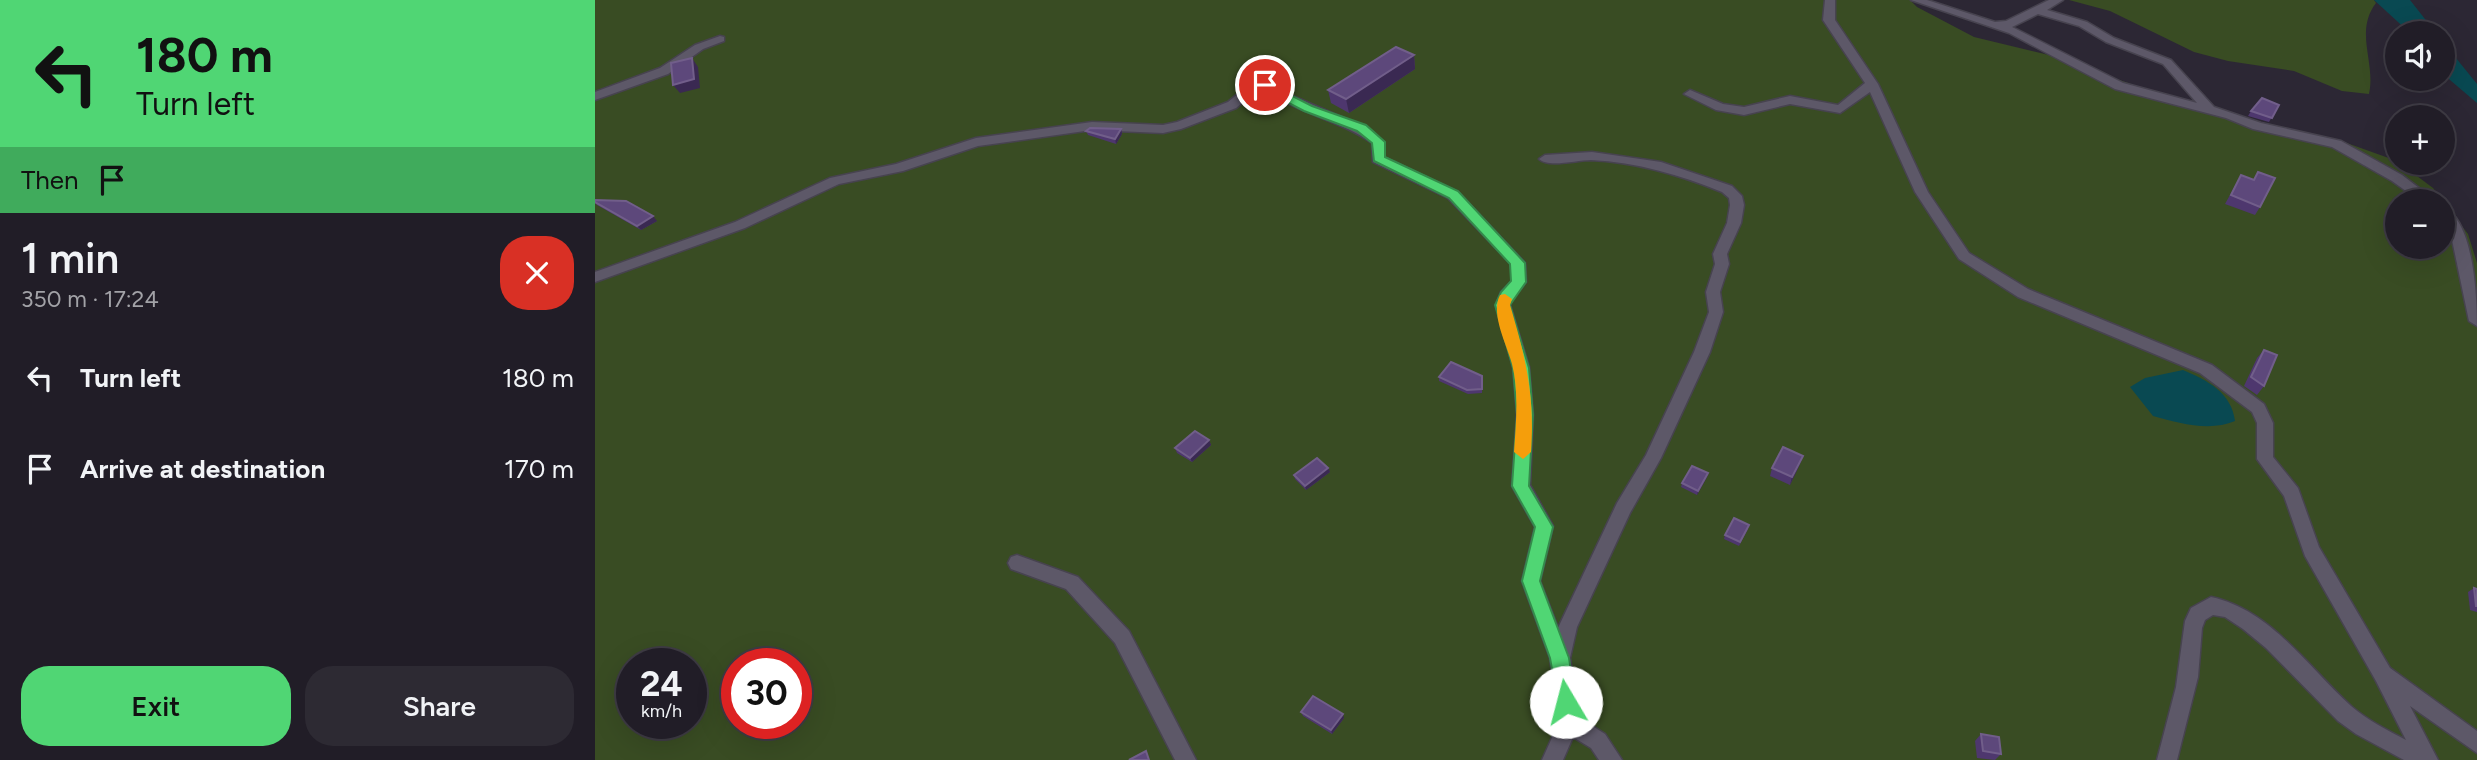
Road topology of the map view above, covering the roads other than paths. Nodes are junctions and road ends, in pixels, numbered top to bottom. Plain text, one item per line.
1 (1830, 0) edge
2 (1916, 0) edge
3 (2058, 0) edge
4 (2041, 11) junction
5 (1993, 24) junction
6 (720, 39) dead end
7 (1872, 84) junction
8 (1690, 94) dead end
9 (595, 96) edge
10 (2208, 107) dead end
11 (1545, 159) dead end
12 (2413, 189) edge
13 (2455, 230) edge
14 (595, 277) edge
15 (2477, 321) edge
16 (1017, 563) dead end
17 (1560, 658) junction
18 (2383, 674) junction
19 (1569, 723) junction
20 (2477, 743) edge
21 (1186, 760) edge
22 (1552, 760) edge
23 (1612, 760) edge
24 (2167, 760) edge
25 (2426, 760) edge

1 - 7 street
2 - 5 street
3 - 4 street
4 - 5 street
4 - 10 street
5 - 12 street
6 - 9 street
7 - 8 street
7 - 18 street
11 - 17 street
13 - 15 street
14 - 17 street
16 - 21 street
17 - 19 street
18 - 20 street
18 - 25 street
19 - 22 street
19 - 23 street
24 - 25 street

